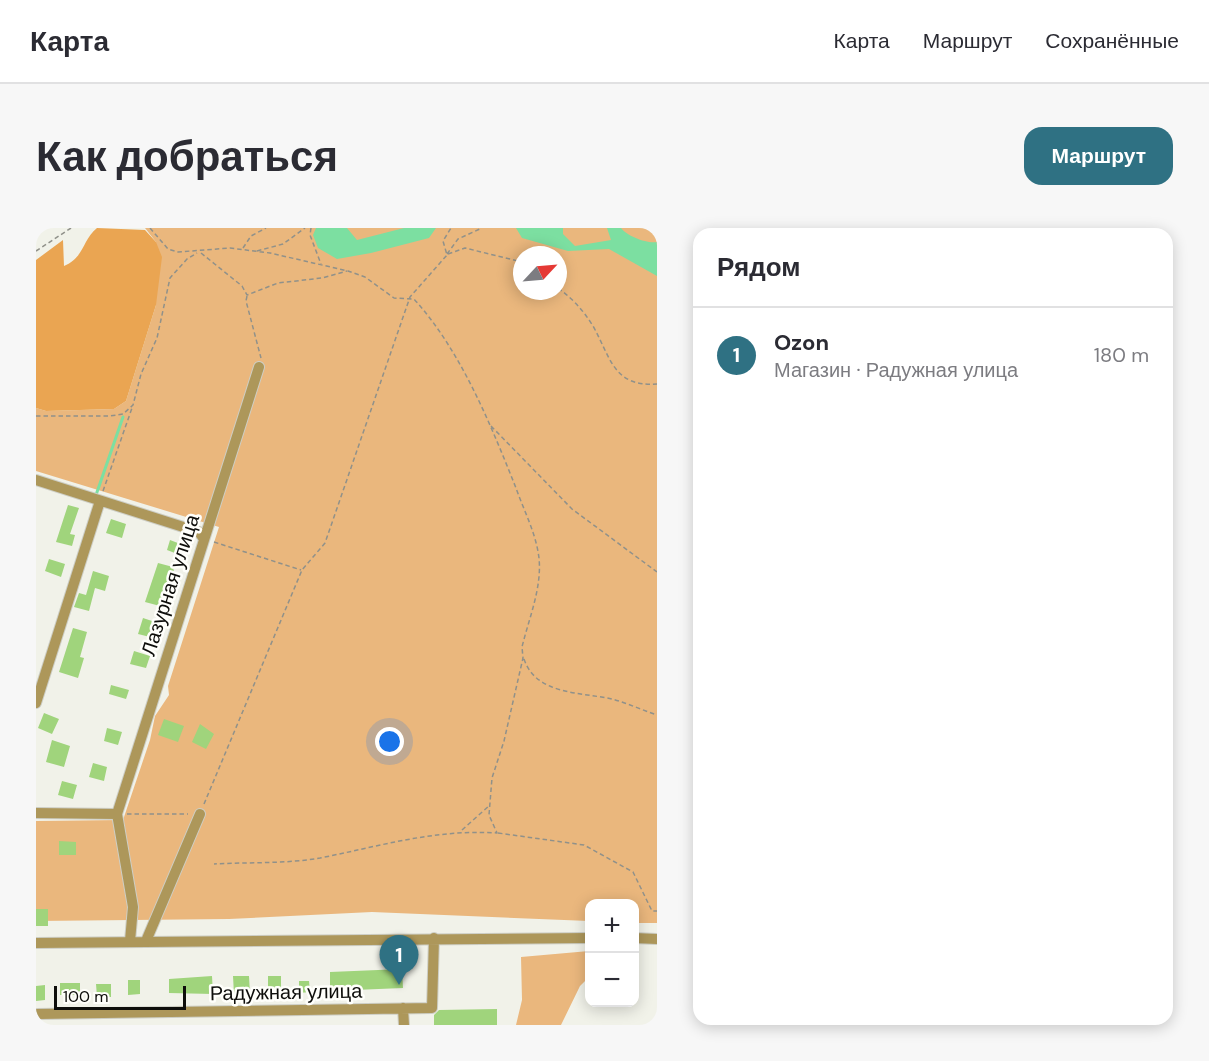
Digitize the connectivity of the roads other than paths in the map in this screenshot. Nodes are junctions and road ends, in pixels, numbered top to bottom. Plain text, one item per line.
1 (259, 368) road end
2 (36, 480) edge
3 (100, 501) junction
4 (204, 539) junction
5 (36, 703) edge
6 (36, 813) edge
7 (117, 814) junction
8 (200, 814) road end
9 (434, 938) junction
10 (585, 938) edge
11 (639, 938) edge
12 (657, 939) edge
13 (130, 941) junction
14 (146, 941) junction
15 (36, 943) edge
16 (403, 1008) junction
17 (36, 1014) edge
18 (404, 1025) edge

1 - 4 street, Лазурная улица
2 - 3 street
3 - 4 street
3 - 5 street
4 - 7 street, Лазурная улица
6 - 7 street
7 - 13 street
8 - 14 street
9 - 10 street
9 - 14 street
9 - 16 street, Радужная улица
11 - 12 street
13 - 14 street
13 - 15 street
16 - 17 street, Радужная улица
16 - 18 street

